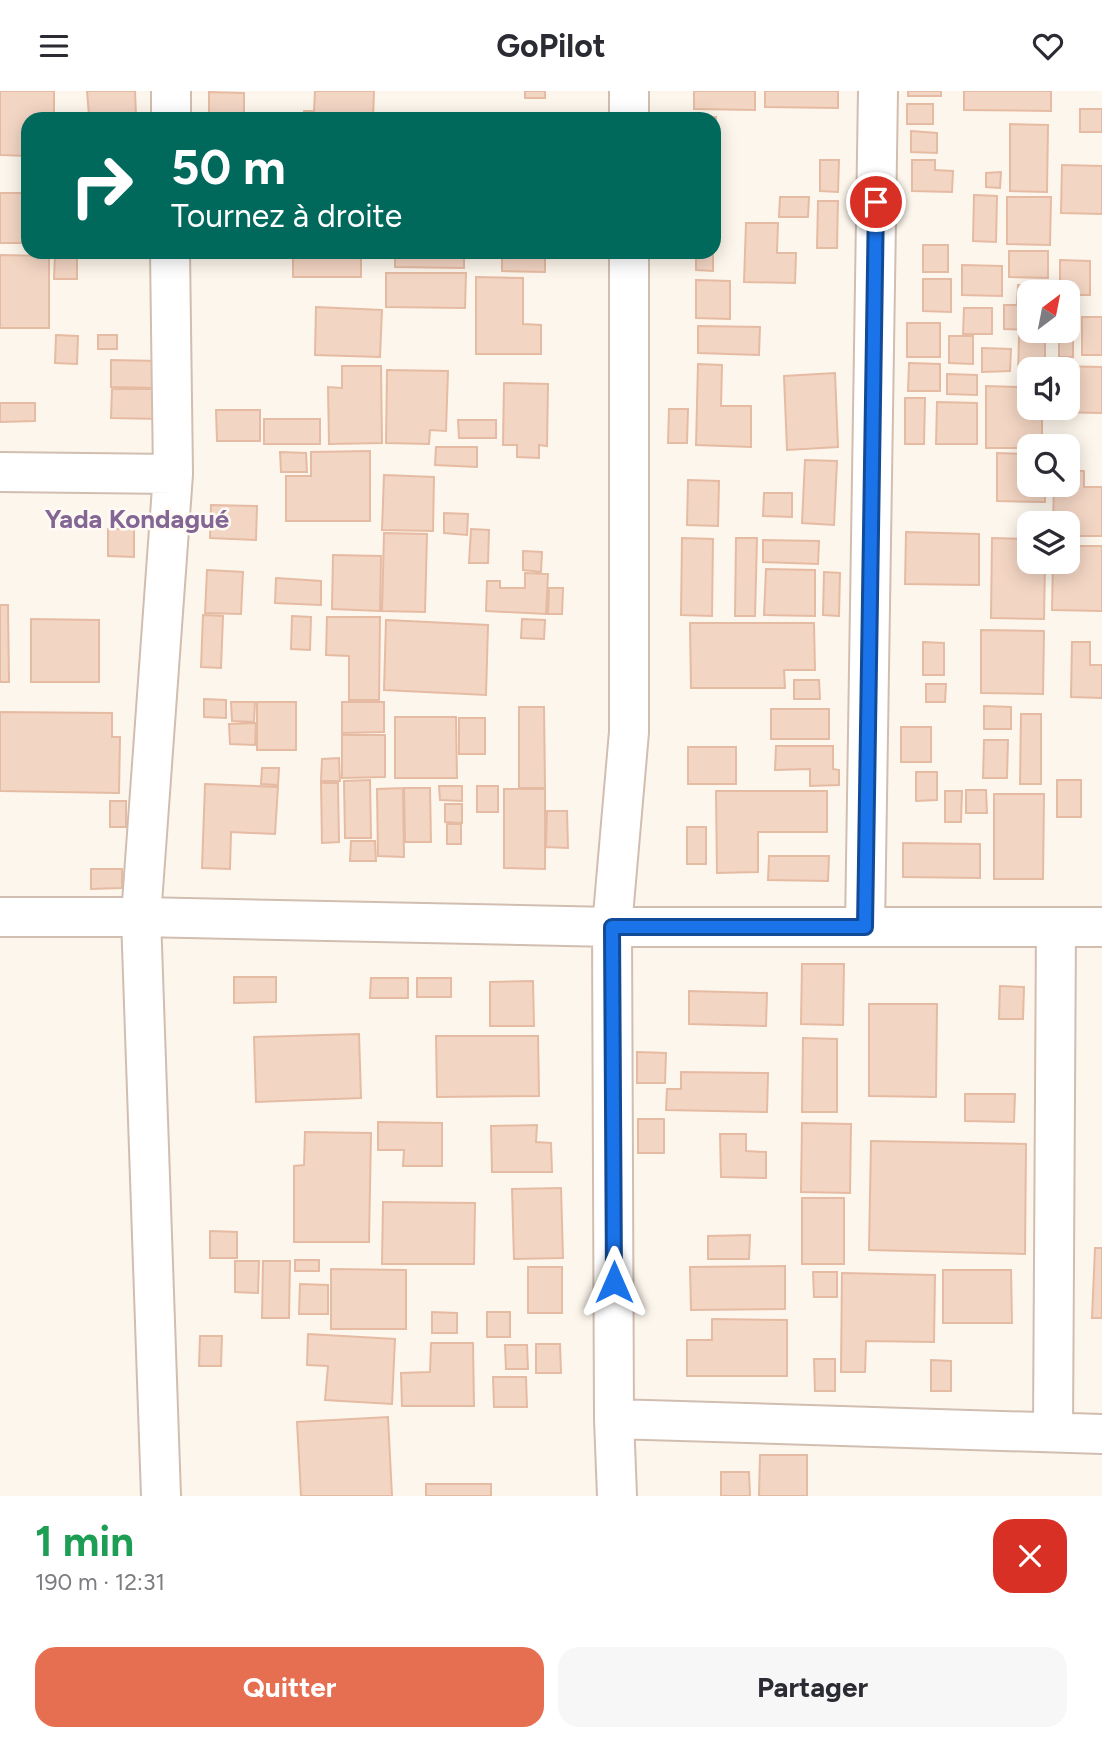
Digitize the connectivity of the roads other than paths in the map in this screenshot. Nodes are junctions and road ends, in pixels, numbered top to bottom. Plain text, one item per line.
1 (171, 91) edge
2 (629, 91) edge
3 (877, 91) edge
4 (171, 112) edge
5 (629, 112) edge
6 (170, 259) edge
7 (629, 259) edge
8 (0, 472) edge
9 (173, 474) junction
10 (0, 916) edge
11 (141, 917) junction
12 (612, 927) junction
13 (865, 927) junction
14 (1056, 927) junction
15 (1102, 927) edge
16 (614, 1419) junction
17 (1053, 1431) junction
18 (1102, 1434) edge
19 (161, 1496) edge
20 (617, 1496) edge

1 - 4 street
2 - 5 street
3 - 13 street
6 - 9 street
7 - 12 street
8 - 9 street
9 - 11 street
10 - 11 street
11 - 12 street
11 - 19 street
12 - 13 street
12 - 16 street
13 - 14 street
14 - 15 street
14 - 17 street
16 - 17 street
16 - 20 street
17 - 18 street

